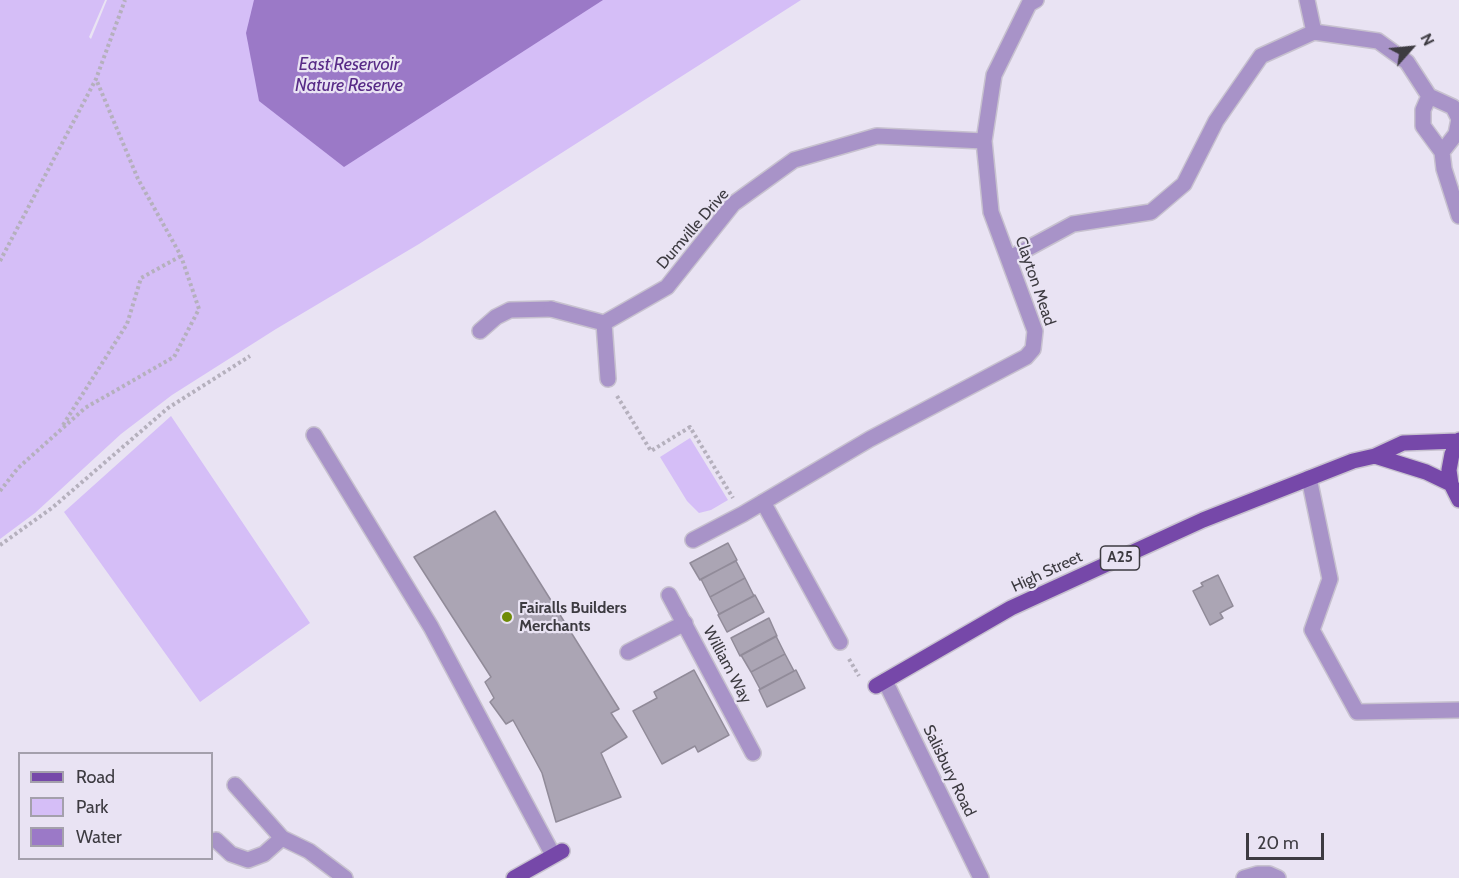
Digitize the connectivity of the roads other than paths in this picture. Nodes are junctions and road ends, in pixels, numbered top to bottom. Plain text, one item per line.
1 (1036, 0) edge
2 (1307, 0) edge
3 (1314, 32) junction
4 (1429, 96) junction
5 (984, 141) junction
6 (1442, 152) junction
7 (1459, 216) edge
8 (1010, 258) junction
9 (604, 323) junction
10 (480, 331) dead end
11 (608, 380) road end
12 (314, 435) dead end
13 (1458, 441) edge
14 (1375, 456) junction
15 (1309, 478) junction
16 (1451, 484) junction
17 (1459, 500) edge
18 (763, 502) junction
19 (693, 540) dead end
20 (669, 595) dead end
21 (685, 623) junction
22 (840, 642) road end
23 (628, 652) dead end
24 (874, 682) joint
25 (1459, 710) edge
26 (753, 753) dead end
27 (235, 785) dead end
28 (282, 838) junction
29 (216, 840) dead end
30 (557, 853) joint
31 (345, 878) edge
32 (514, 878) edge
33 (981, 878) edge
34 (1244, 878) edge
35 (1278, 878) edge

1 - 5 street, Clayton Mead
2 - 3 street
3 - 4 street
3 - 8 street
4 - 6 street
4 - 6 street
5 - 8 street, Clayton Mead
5 - 9 street, Dumville Drive
6 - 7 street
8 - 18 street, Clayton Mead
9 - 10 street
9 - 11 street
12 - 30 street
13 - 14 main road, High Street / A25
13 - 16 main road
14 - 15 main road, High Street / A25
14 - 16 main road
15 - 24 main road, High Street / A25
15 - 25 street
16 - 17 main road
18 - 19 street, Clayton Mead
18 - 22 street
20 - 21 street, William Way
21 - 23 street
21 - 26 street, William Way
24 - 33 street, Salisbury Road
27 - 28 street
28 - 29 street
28 - 31 street
30 - 32 main road
34 - 35 street

